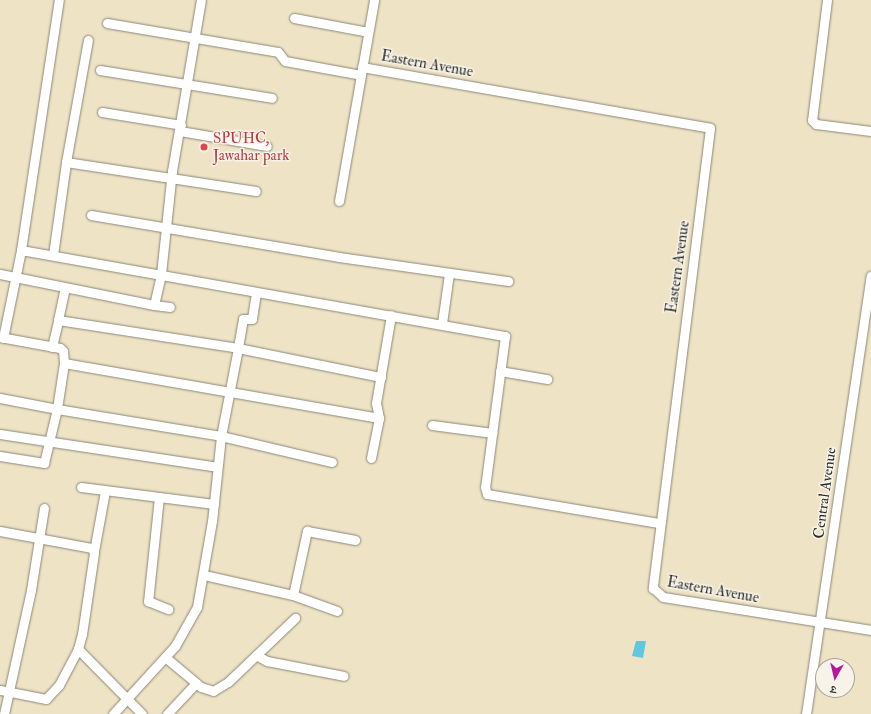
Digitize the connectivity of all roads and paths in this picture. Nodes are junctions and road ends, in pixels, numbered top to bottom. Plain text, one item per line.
1 (59, 0) edge
2 (201, 0) edge
3 (374, 0) edge
4 (827, 0) edge
5 (294, 18) dead end
6 (107, 23) dead end
7 (368, 32) junction
8 (195, 37) junction
9 (88, 40) dead end
10 (100, 70) dead end
11 (361, 71) junction
12 (189, 84) junction
13 (272, 98) dead end
14 (102, 112) dead end
15 (180, 128) junction
16 (871, 131) edge
17 (267, 146) dead end
18 (66, 162) junction
19 (173, 179) junction
20 (256, 191) dead end
21 (340, 201) dead end
22 (91, 215) dead end
23 (167, 228) junction
24 (21, 250) junction
25 (53, 255) junction
26 (0, 274) edge
27 (161, 274) junction
28 (449, 274) junction
29 (871, 276) edge
30 (17, 278) junction
31 (508, 281) dead end
32 (65, 288) junction
33 (256, 293) junction
34 (154, 305) junction
35 (170, 307) dead end
36 (869, 310) edge
37 (391, 315) junction
38 (58, 320) junction
39 (442, 323) junction
40 (1, 338) edge
41 (52, 347) junction
42 (238, 348) junction
43 (64, 363) junction
44 (500, 371) junction
45 (381, 377) junction
46 (547, 379) dead end
47 (228, 392) junction
48 (0, 398) edge
49 (57, 409) junction
50 (379, 418) junction
51 (432, 425) dead end
52 (0, 434) edge
53 (492, 434) junction
54 (221, 436) junction
55 (50, 444) junction
56 (0, 456) edge
57 (371, 458) dead end
58 (332, 462) dead end
59 (217, 467) junction
60 (81, 487) dead end
61 (105, 491) junction
62 (159, 497) junction
63 (214, 504) junction
64 (44, 508) dead end
65 (659, 524) junction
66 (0, 532) edge
67 (40, 540) junction
68 (355, 540) dead end
69 (94, 551) junction
70 (204, 575) junction
71 (293, 595) junction
72 (168, 609) dead end
73 (337, 611) dead end
74 (295, 618) dead end
75 (820, 622) junction
76 (871, 630) edge
77 (78, 649) junction
78 (256, 655) junction
79 (165, 657) junction
80 (344, 676) dead end
81 (196, 683) junction
82 (4, 691) edge
83 (126, 700) junction
84 (4, 714) edge
85 (113, 714) edge
86 (142, 714) edge
87 (167, 714) edge
88 (806, 714) edge

1 - 24 street
2 - 8 street
3 - 7 street
4 - 16 street
5 - 7 street
6 - 8 street
7 - 11 street
8 - 11 street
8 - 12 street
9 - 18 street
10 - 12 street
11 - 21 street
11 - 65 street, Eastern Avenue
12 - 13 street
12 - 15 street
14 - 15 street
15 - 17 street
15 - 19 street
18 - 19 street
18 - 25 street
19 - 20 street
19 - 23 street
22 - 23 street
23 - 27 street
23 - 28 street
24 - 25 street
24 - 30 street
25 - 27 street
26 - 30 street
27 - 33 street
27 - 34 street
28 - 31 street
28 - 39 street
29 - 36 street, Central Avenue
30 - 32 street
30 - 40 street
32 - 34 street
32 - 38 street
33 - 37 street
33 - 42 street
34 - 35 street
36 - 75 street, Central Avenue
37 - 39 street
37 - 45 street
38 - 41 street
38 - 42 street
39 - 44 street
40 - 41 street
41 - 43 street
42 - 45 street
42 - 47 street
43 - 47 street
43 - 49 street
44 - 46 street
44 - 53 street
45 - 50 street
47 - 50 street
47 - 54 street
48 - 49 street
49 - 54 street
49 - 55 street
50 - 57 street
51 - 53 street
52 - 55 street
53 - 65 street
54 - 58 street
54 - 59 street
55 - 56 street
55 - 59 street
59 - 63 street
60 - 61 street
61 - 62 street
61 - 69 street
62 - 63 street
62 - 72 street
63 - 70 street
64 - 67 street
65 - 75 street, Eastern Avenue
66 - 67 street
67 - 69 street
67 - 82 street
68 - 71 street
69 - 77 street
70 - 71 street
70 - 79 street
71 - 73 street
74 - 78 street
75 - 76 street
75 - 88 street, Central Avenue
77 - 82 street
77 - 83 street
78 - 80 street
78 - 81 street
79 - 81 street
79 - 83 street
81 - 87 street
82 - 84 street
83 - 85 street
83 - 86 street

